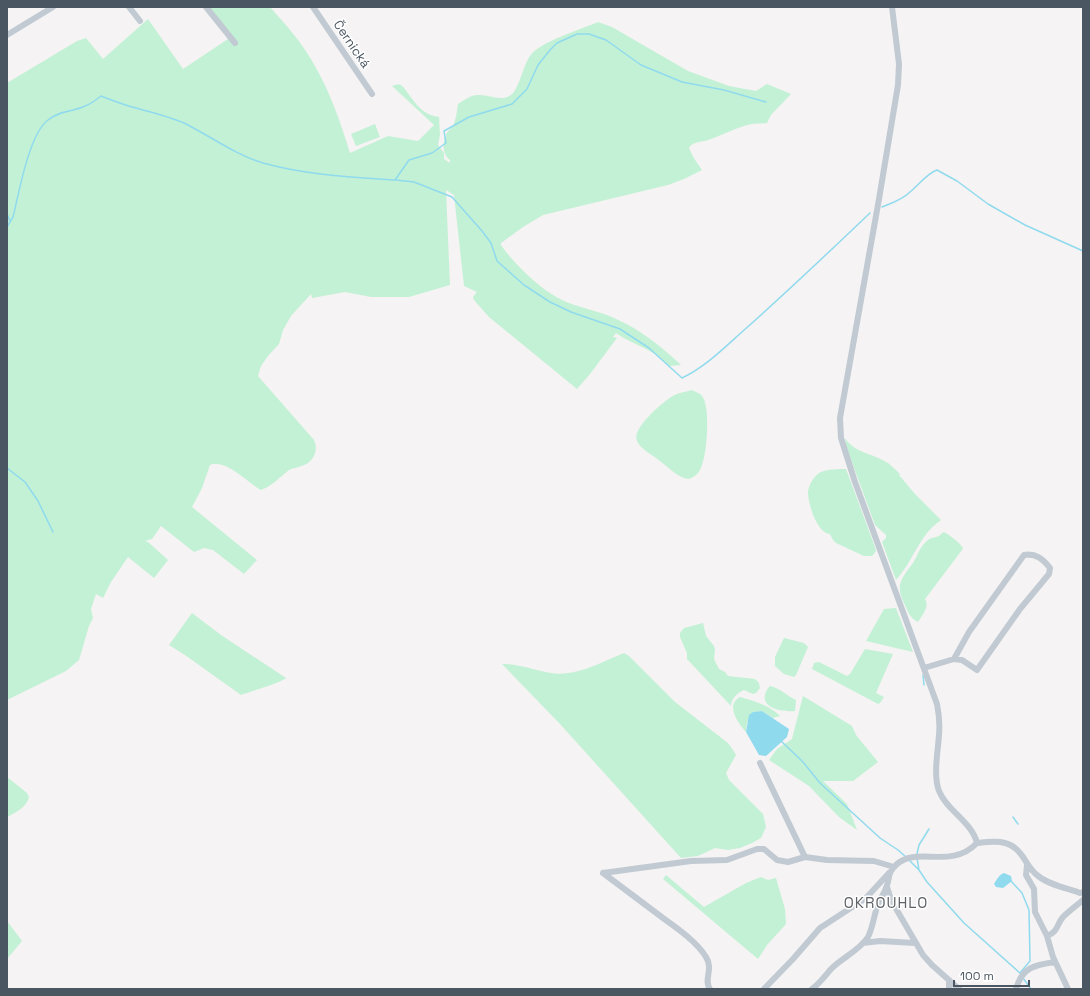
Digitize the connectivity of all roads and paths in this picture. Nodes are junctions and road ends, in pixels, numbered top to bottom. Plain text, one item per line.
1 (53, 7) edge
2 (128, 7) edge
3 (206, 7) edge
4 (313, 7) edge
5 (892, 7) edge
6 (140, 21) dead end
7 (7, 35) edge
8 (235, 43) dead end
9 (372, 94) dead end
10 (954, 659) junction
11 (924, 668) junction
12 (760, 763) dead end
13 (977, 843) junction
14 (805, 857) junction
15 (1027, 865) junction
16 (894, 867) junction
17 (889, 873) junction
18 (887, 887) junction
19 (1082, 893) edge
20 (1083, 900) edge
21 (1047, 936) junction
22 (863, 943) junction
23 (915, 943) junction
24 (1055, 962) junction
25 (949, 980) junction
26 (819, 983) junction
27 (710, 989) edge
28 (764, 989) edge
29 (812, 989) edge
30 (824, 989) edge
31 (949, 989) edge
32 (960, 989) edge
33 (1016, 989) edge
34 (1068, 989) edge

1 - 7 street
2 - 6 street
3 - 8 street
4 - 9 street, Černická
5 - 11 street
10 - 10 street
10 - 11 street
11 - 13 street
12 - 14 street
13 - 15 street
13 - 16 street
14 - 16 street
14 - 27 street
15 - 19 street
15 - 21 street
16 - 17 street
17 - 18 street
17 - 28 street
18 - 22 street
18 - 23 street
19 - 20 street
20 - 21 street
21 - 24 street
22 - 23 street
22 - 26 street
23 - 25 street
24 - 33 street
24 - 34 street
25 - 31 street
25 - 32 street
26 - 29 street
26 - 30 street

